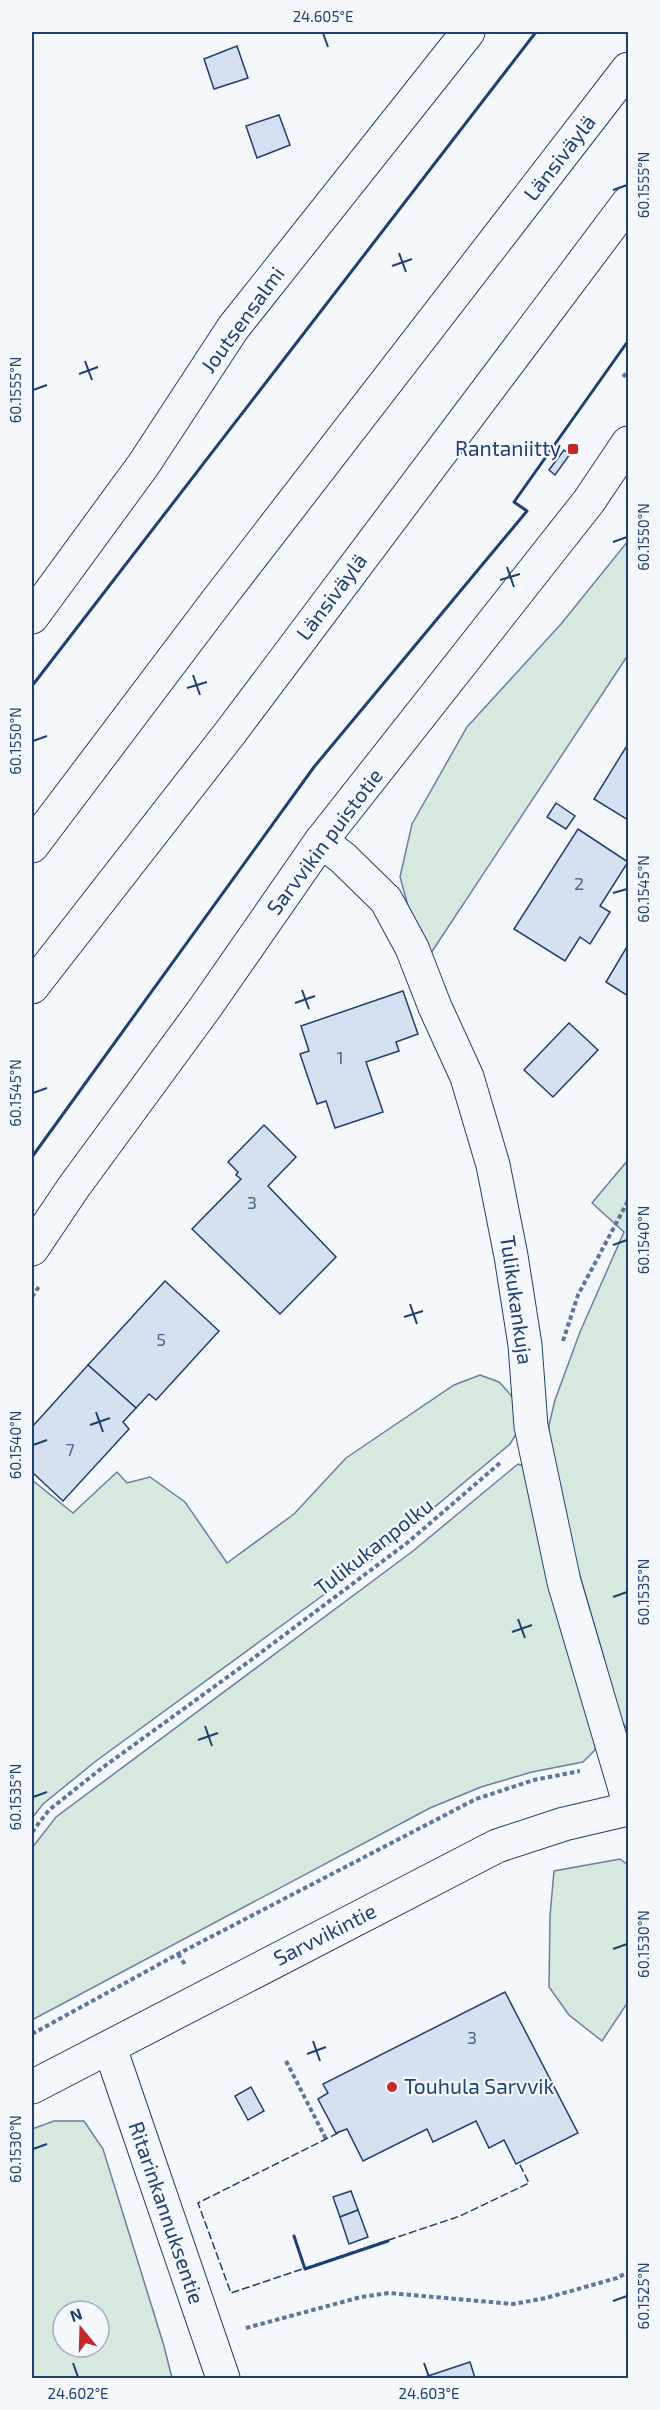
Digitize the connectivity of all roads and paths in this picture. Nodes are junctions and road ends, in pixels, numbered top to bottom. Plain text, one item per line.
1 (468, 32) edge
2 (628, 69) edge
3 (628, 203) edge
4 (628, 371) edge
5 (623, 377) dead end
6 (628, 443) edge
7 (32, 617) edge
8 (321, 842) junction
9 (32, 846) edge
10 (32, 987) edge
11 (628, 1201) edge
12 (32, 1249) edge
13 (562, 1346) dead end
14 (531, 1426) junction
15 (618, 1763) junction
16 (628, 1799) edge
17 (628, 1809) edge
18 (32, 1832) edge
19 (32, 2034) edge
20 (110, 2048) junction
21 (286, 2061) dead end
22 (32, 2087) edge
23 (326, 2139) dead end
24 (628, 2272) edge
25 (210, 2340) junction
26 (223, 2379) edge

1 - 7 main road, Joutsensalmi
2 - 9 main road, Länsiväylä
3 - 10 main road, Länsiväylä
4 - 5 path
6 - 8 main road, Sarvvikin puistotie
8 - 12 main road, Sarvvikin puistotie
8 - 14 main road, Tulikukankuja
11 - 13 path
14 - 15 main road, Tulikukankuja
14 - 18 path, Tulikukanpolku
15 - 16 main road, Tulikukankuja
15 - 19 path
17 - 20 main road, Sarvvikintie
20 - 22 main road, Sarvvikintie
20 - 25 main road, Ritarinkannuksentie
21 - 23 path
24 - 25 path
25 - 26 main road, Ritarinkannuksentie

